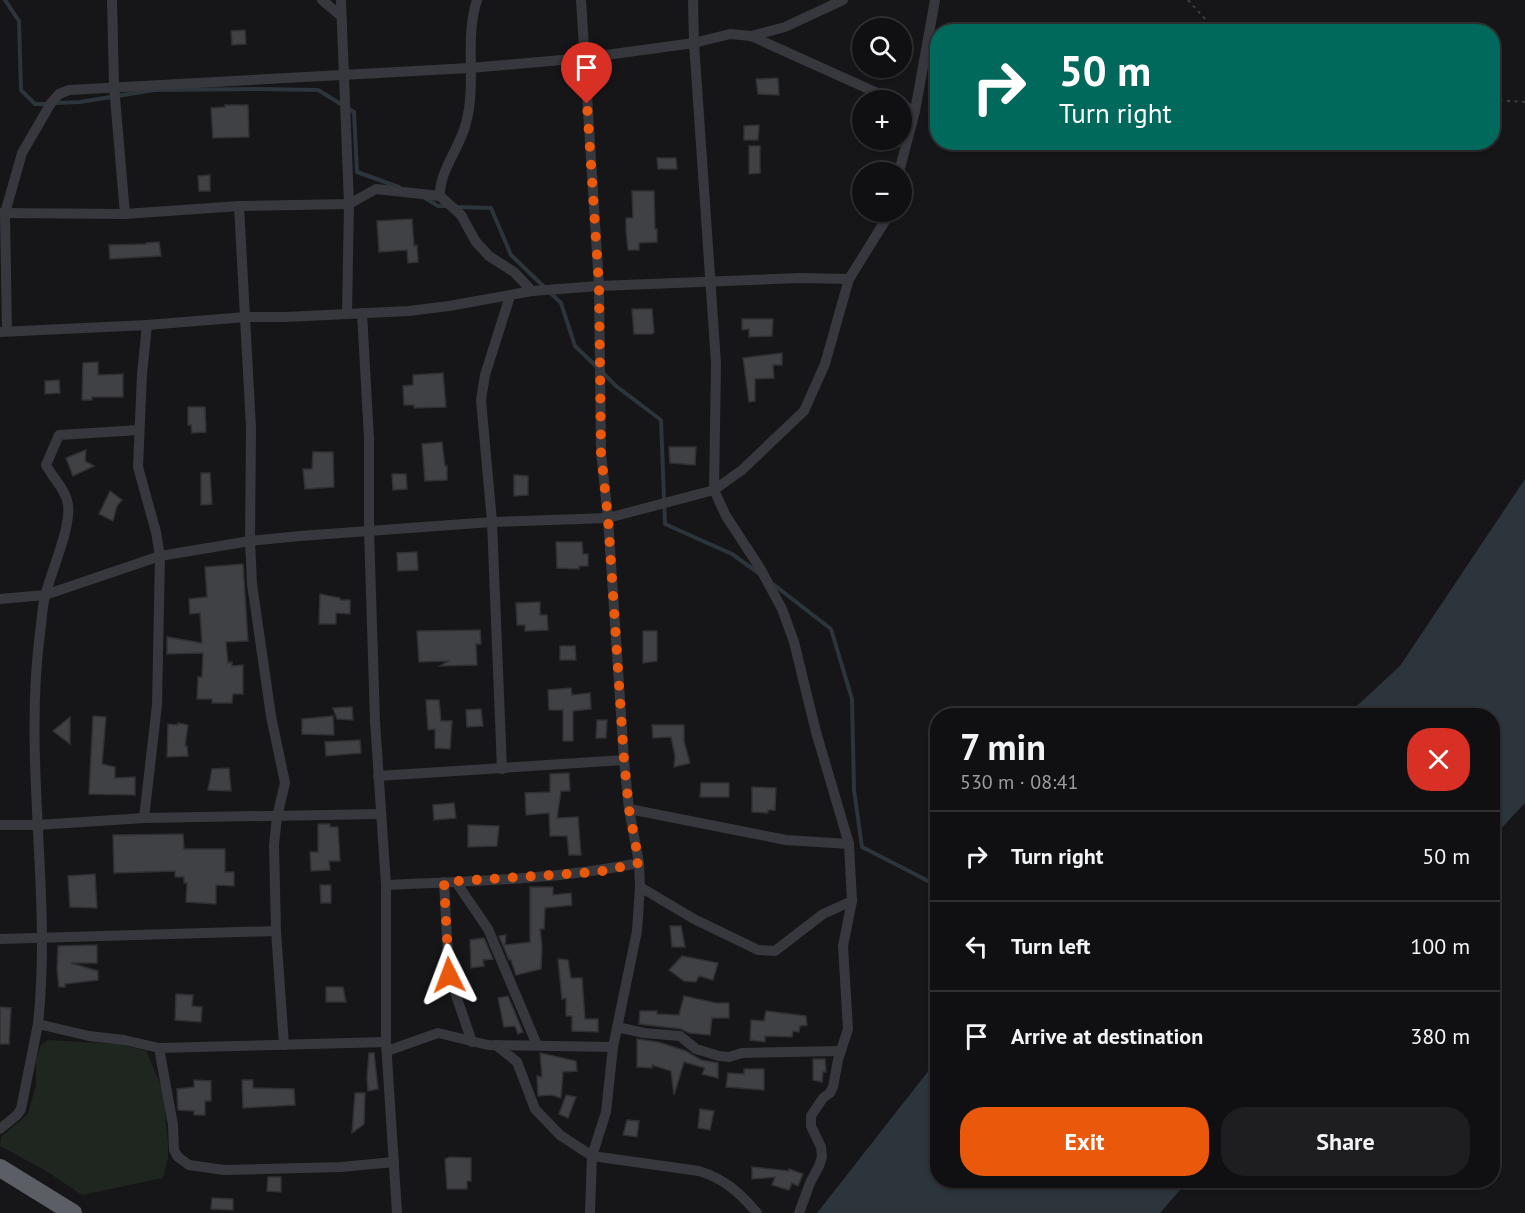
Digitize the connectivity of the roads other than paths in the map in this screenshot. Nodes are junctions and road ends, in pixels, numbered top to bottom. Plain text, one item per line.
1 (112, 0) edge
2 (322, 0) edge
3 (341, 0) edge
4 (477, 0) edge
5 (581, 0) edge
6 (693, 0) edge
7 (843, 0) edge
8 (935, 0) edge
9 (341, 16) junction
10 (931, 24) edge
11 (930, 28) edge
12 (751, 36) junction
13 (694, 43) junction
14 (584, 58) junction
15 (470, 68) junction
16 (344, 75) junction
17 (114, 86) junction
18 (871, 90) edge
19 (912, 110) edge
20 (915, 111) junction
21 (901, 162) edge
22 (440, 196) junction
23 (349, 204) junction
24 (239, 206) junction
25 (2, 213) edge
26 (124, 214) junction
27 (884, 222) edge
28 (849, 279) junction
29 (710, 283) junction
30 (599, 286) junction
31 (532, 291) junction
32 (510, 296) junction
33 (346, 313) junction
34 (362, 313) junction
35 (246, 317) junction
36 (147, 325) junction
37 (3, 332) edge
38 (139, 430) junction
39 (714, 490) junction
40 (608, 518) junction
41 (492, 522) junction
42 (369, 531) junction
43 (250, 541) junction
44 (160, 556) junction
45 (45, 595) junction
46 (0, 599) edge
47 (624, 760) junction
48 (502, 769) junction
49 (378, 776) junction
50 (629, 809) junction
51 (381, 814) junction
52 (277, 817) junction
53 (144, 818) junction
54 (0, 825) edge
55 (37, 825) junction
56 (849, 844) junction
57 (639, 863) junction
58 (444, 882) junction
59 (456, 882) junction
60 (386, 885) junction
61 (640, 887) junction
62 (852, 901) junction
63 (276, 931) junction
64 (42, 938) junction
65 (0, 939) edge
66 (38, 1024) junction
67 (617, 1027) junction
68 (472, 1042) junction
69 (496, 1045) junction
70 (537, 1045) junction
71 (284, 1046) junction
72 (386, 1046) junction
73 (613, 1047) junction
74 (159, 1048) junction
75 (840, 1051) junction
76 (0, 1129) edge
77 (592, 1156) junction
78 (394, 1162) junction
79 (0, 1168) edge
80 (64, 1210) edge
81 (397, 1213) edge
82 (590, 1213) edge
83 (757, 1213) edge
84 (799, 1213) edge

1 - 17 street
2 - 9 street
3 - 9 street
4 - 15 street
5 - 14 street
6 - 13 street
7 - 12 street
8 - 10 street
9 - 16 street
11 - 20 street
12 - 13 street
12 - 18 street
13 - 14 street
13 - 29 street
14 - 15 street
14 - 30 street
15 - 16 street
15 - 22 street
16 - 17 street
16 - 23 street
17 - 25 street
17 - 26 street
19 - 20 street
20 - 21 street
22 - 23 street
22 - 31 street
23 - 24 street
23 - 33 street
24 - 26 street
24 - 35 street
25 - 26 street
25 - 37 street
27 - 28 street
28 - 29 street
28 - 39 street
29 - 30 street
29 - 39 street
30 - 31 street
30 - 40 street
31 - 32 street
32 - 34 street
32 - 41 street
33 - 34 street
33 - 35 street
34 - 42 street
35 - 36 street
35 - 43 street
36 - 37 street
36 - 38 street
38 - 44 street
38 - 45 street
39 - 40 street
39 - 56 street
40 - 41 street
40 - 47 street
41 - 42 street
41 - 48 street
42 - 43 street
42 - 49 street
43 - 44 street
43 - 52 street
44 - 45 street
44 - 53 street
45 - 46 street
45 - 55 street
47 - 48 street
47 - 50 street
48 - 49 street
49 - 51 street
50 - 56 street
50 - 57 street
51 - 52 street
51 - 60 street
52 - 53 street
52 - 63 street
53 - 55 street
54 - 55 street
55 - 64 street
56 - 62 street
57 - 59 street
57 - 61 street
58 - 59 street
58 - 60 street
58 - 68 street
59 - 70 street
60 - 72 street
61 - 62 street
61 - 67 street
62 - 75 street
63 - 64 street
63 - 71 street
64 - 65 street
64 - 66 street
66 - 74 street
66 - 76 street
67 - 73 street
67 - 75 street
68 - 69 street
68 - 72 street
69 - 70 street
69 - 77 street
70 - 73 street
71 - 72 street
71 - 74 street
72 - 78 street
73 - 77 street
74 - 78 street
75 - 84 street
77 - 82 street
77 - 83 street
78 - 81 street
79 - 80 highway

